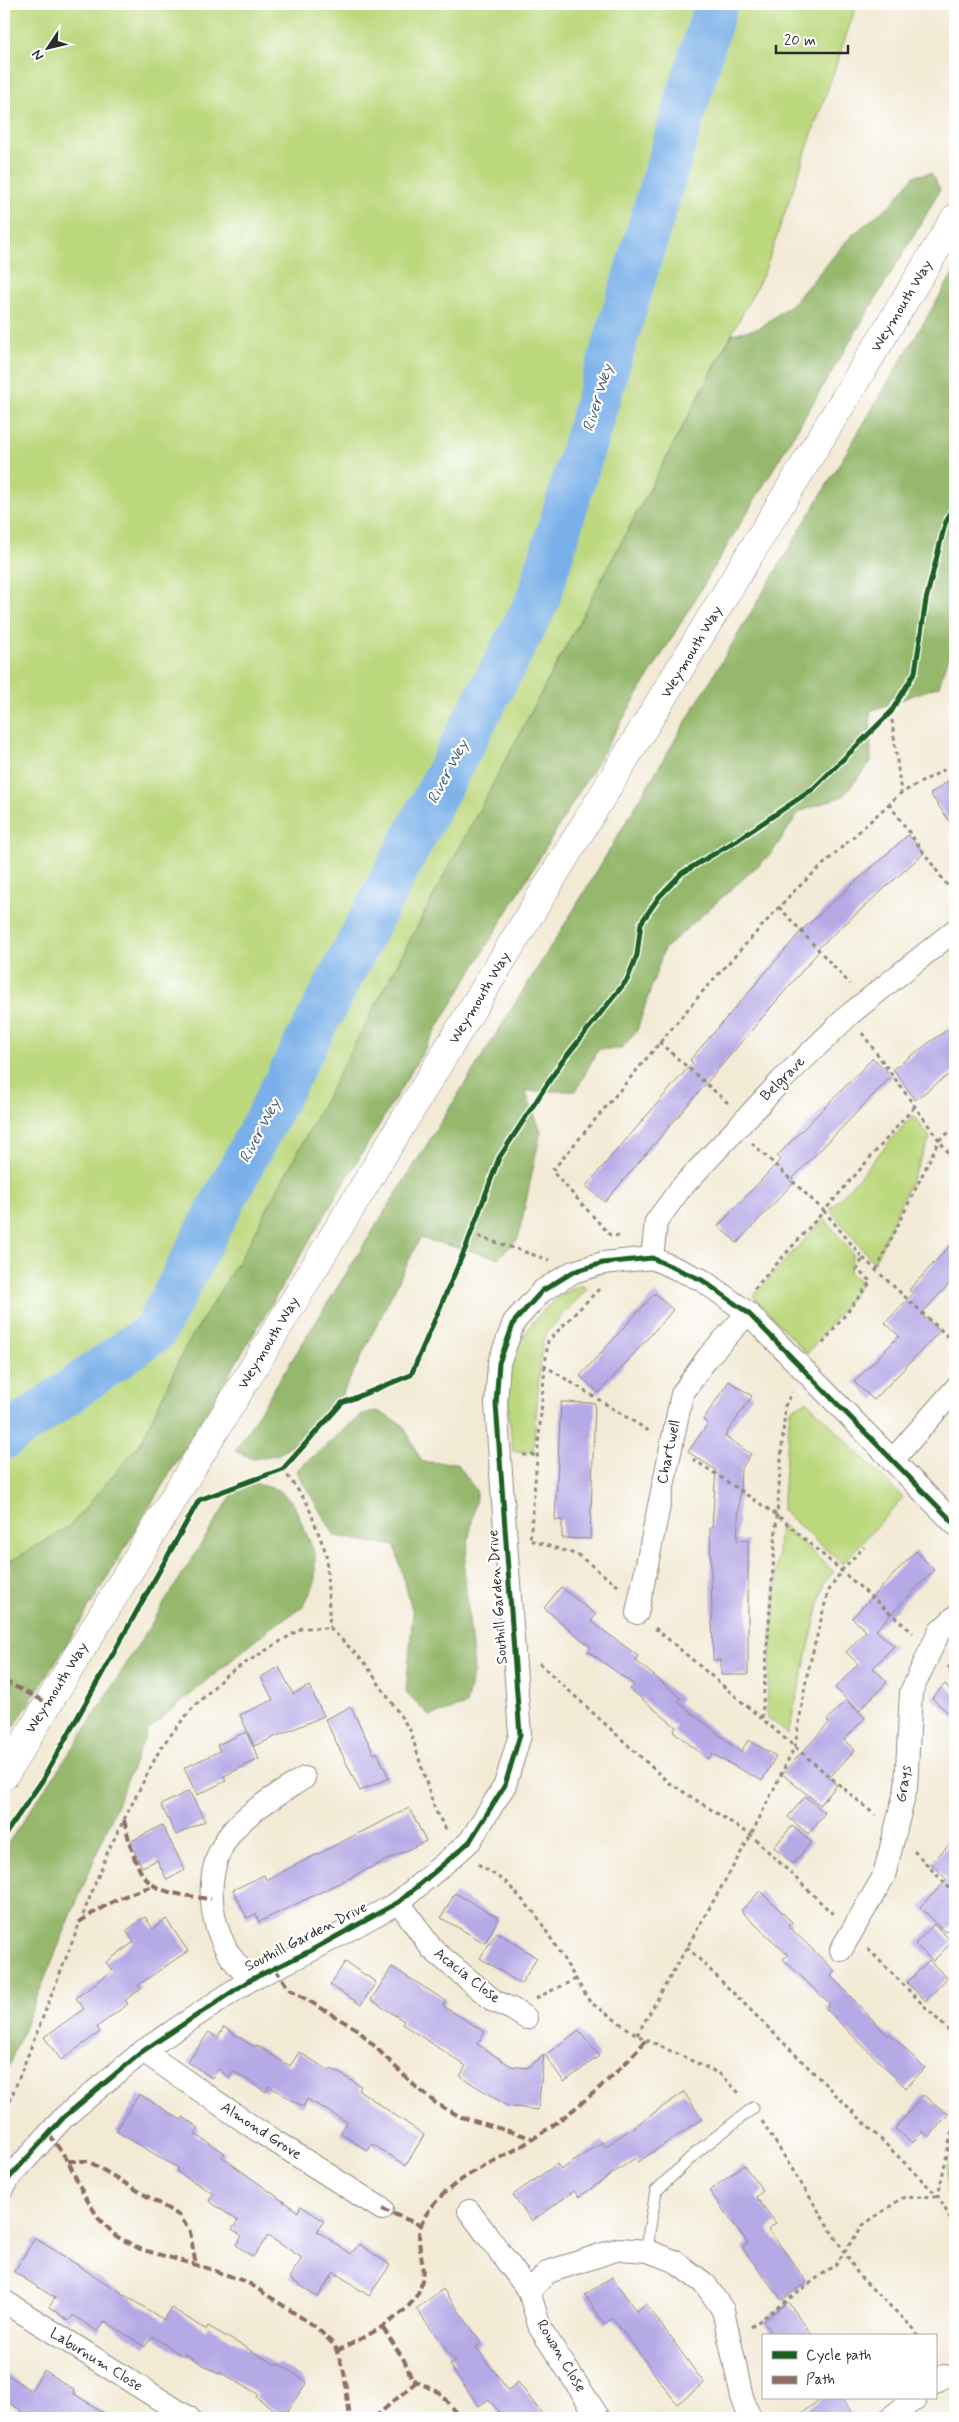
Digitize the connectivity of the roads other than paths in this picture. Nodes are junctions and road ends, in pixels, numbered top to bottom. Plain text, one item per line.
1 (955, 218) edge
2 (955, 930) edge
3 (653, 1248) junction
4 (743, 1310) junction
5 (955, 1389) edge
6 (892, 1461) junction
7 (955, 1524) edge
8 (638, 1608) road end
9 (955, 1617) edge
10 (4, 1776) edge
11 (304, 1778) dead end
12 (399, 1902) junction
13 (846, 1941) road end
14 (250, 1980) junction
15 (519, 2014) road end
16 (143, 2051) junction
17 (753, 2108) road end
18 (4, 2187) edge
19 (382, 2209) dead end
20 (468, 2211) dead end
21 (648, 2250) junction
22 (529, 2291) junction
23 (4, 2301) edge
24 (913, 2400) edge
25 (189, 2418) edge
26 (599, 2418) edge
27 (750, 2418) edge
28 (890, 2418) edge

1 - 10 highway, Weymouth Way
2 - 3 street, Belgrave
3 - 4 street, Southill Garden Drive
3 - 12 street, Southill Garden Drive
4 - 6 street, Southill Garden Drive
4 - 8 street, Chartwell
5 - 6 street
6 - 7 street, Southill Garden Drive
9 - 13 street, Grays
11 - 14 street
12 - 14 street, Southill Garden Drive
12 - 15 street, Acacia Close
14 - 16 street, Southill Garden Drive
16 - 18 street, Southill Garden Drive
16 - 19 street, Almond Grove
17 - 21 lane
20 - 22 street, Rowan Close
21 - 22 street
21 - 27 street
22 - 26 street, Rowan Close
23 - 25 street, Laburnum Close
24 - 28 street

